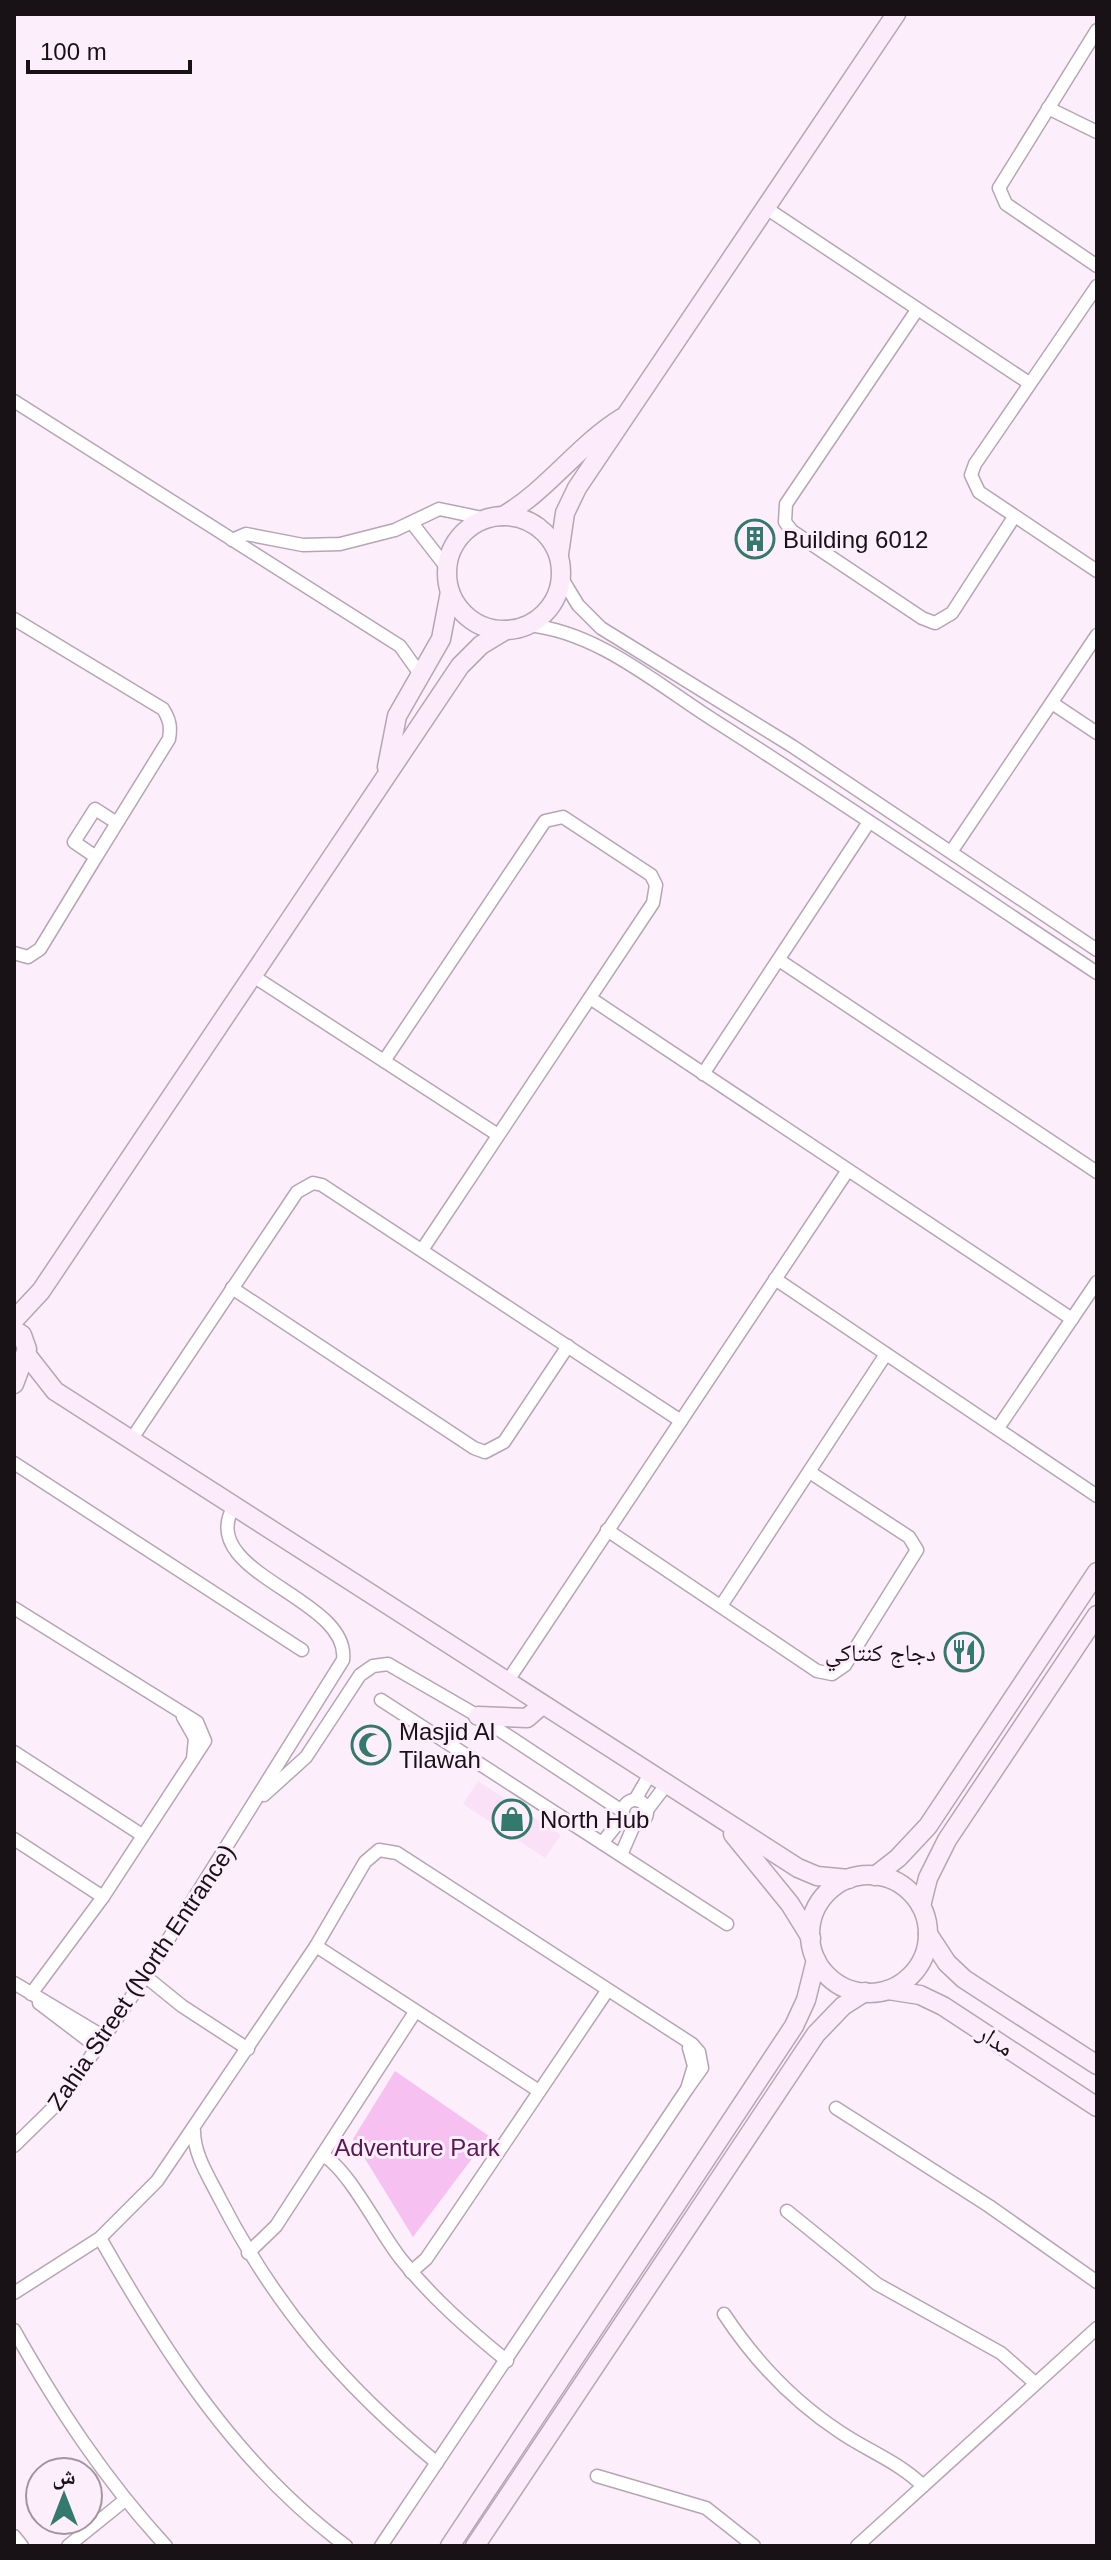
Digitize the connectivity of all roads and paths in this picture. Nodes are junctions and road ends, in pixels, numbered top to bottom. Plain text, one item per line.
1 (896, 14) edge
2 (1097, 30) edge
3 (1048, 108) junction
4 (1097, 132) edge
5 (766, 208) junction
6 (1097, 266) edge
7 (1097, 286) edge
8 (917, 310) junction
9 (1029, 383) junction
10 (14, 401) edge
11 (627, 414) junction
12 (495, 517) junction
13 (1014, 517) junction
14 (412, 523) junction
15 (232, 540) junction
16 (559, 554) junction
17 (447, 568) junction
18 (1097, 571) edge
19 (561, 577) junction
20 (450, 592) junction
21 (14, 619) edge
22 (527, 625) junction
23 (506, 630) junction
24 (1097, 635) edge
25 (420, 674) junction
26 (1052, 703) junction
27 (1097, 733) edge
28 (386, 774) junction
29 (869, 822) junction
30 (117, 823) junction
31 (951, 852) junction
32 (96, 857) junction
33 (1097, 950) edge
34 (14, 953) edge
35 (779, 960) junction
36 (1097, 973) edge
37 (253, 976) junction
38 (590, 998) junction
39 (384, 1061) junction
40 (703, 1074) junction
41 (498, 1135) junction
42 (848, 1170) junction
43 (1097, 1172) edge
44 (422, 1250) junction
45 (775, 1279) junction
46 (1097, 1282) edge
47 (232, 1288) junction
48 (41, 1291) junction
49 (1072, 1319) junction
50 (14, 1320) edge
51 (14, 1330) edge
52 (568, 1346) junction
53 (26, 1352) junction
54 (886, 1354) junction
55 (14, 1384) edge
56 (14, 1391) edge
57 (55, 1391) junction
58 (681, 1421) junction
59 (998, 1428) junction
60 (131, 1440) junction
61 (14, 1463) edge
62 (811, 1473) junction
63 (1095, 1493) edge
64 (234, 1506) junction
65 (607, 1530) junction
66 (1097, 1572) edge
67 (721, 1606) junction
68 (16, 1612) edge
69 (1097, 1615) edge
70 (302, 1650) dead end
71 (334, 1677) junction
72 (507, 1682) junction
73 (351, 1689) junction
74 (381, 1700) dead end
75 (542, 1705) junction
76 (478, 1716) junction
77 (296, 1736) junction
78 (312, 1749) junction
79 (14, 1752) edge
80 (665, 1784) junction
81 (258, 1800) junction
82 (635, 1800) junction
83 (647, 1810) junction
84 (626, 1818) junction
85 (142, 1835) junction
86 (14, 1839) edge
87 (602, 1843) junction
88 (621, 1855) junction
89 (875, 1876) junction
90 (849, 1879) junction
91 (103, 1897) junction
92 (921, 1906) junction
93 (727, 1924) dead end
94 (928, 1934) junction
95 (811, 1938) junction
96 (316, 1946) junction
97 (816, 1960) junction
98 (143, 1980) junction
99 (14, 1983) edge
100 (888, 1990) junction
101 (607, 1991) junction
102 (865, 1992) junction
103 (31, 1994) junction
104 (415, 2012) junction
105 (101, 2042) junction
106 (248, 2049) junction
107 (1097, 2065) edge
108 (539, 2091) junction
109 (1097, 2107) edge
110 (836, 2108) dead end
111 (194, 2131) junction
112 (14, 2146) edge
113 (324, 2156) junction
114 (174, 2159) junction
115 (202, 2163) junction
116 (787, 2211) dead end
117 (100, 2238) junction
118 (248, 2253) junction
119 (411, 2272) junction
120 (1097, 2282) edge
121 (14, 2293) edge
122 (724, 2314) dead end
123 (1097, 2328) edge
124 (14, 2330) edge
125 (507, 2361) junction
126 (1035, 2383) junction
127 (437, 2463) junction
128 (597, 2476) dead end
129 (923, 2486) junction
130 (125, 2500) junction
131 (14, 2536) edge
132 (22, 2546) edge
133 (68, 2546) edge
134 (166, 2546) edge
135 (346, 2546) edge
136 (381, 2546) edge
137 (450, 2546) edge
138 (475, 2546) edge
139 (754, 2546) edge
140 (857, 2546) edge

1 - 5 street
2 - 3 street
3 - 4 street
3 - 6 street
5 - 8 street
5 - 11 street
7 - 9 street
8 - 9 street
8 - 13 street
9 - 13 street
10 - 15 street
11 - 12 street
11 - 16 street
12 - 14 street
12 - 16 street
12 - 17 street
13 - 18 street
14 - 15 street
14 - 17 street
15 - 25 street
16 - 19 street
17 - 20 street
19 - 22 street
19 - 31 street
20 - 23 street
20 - 25 street
21 - 30 street
22 - 23 street
22 - 29 street
23 - 28 street
24 - 26 street
25 - 28 street
26 - 27 street
26 - 31 street
28 - 37 street
29 - 35 street
29 - 36 street
30 - 32 street
30 - 32 street
31 - 33 street
32 - 34 street
35 - 40 street
35 - 43 street
37 - 39 street
37 - 48 street
38 - 39 street
38 - 40 street
38 - 41 street
39 - 41 street
40 - 42 street
41 - 44 street
42 - 45 street
42 - 49 street
44 - 47 street
44 - 52 street
45 - 54 street
45 - 58 street
46 - 49 street
47 - 52 street
47 - 60 street
48 - 50 street
48 - 53 street
49 - 59 street
51 - 53 street
52 - 58 street
53 - 55 street
53 - 57 street
54 - 59 street
54 - 62 street
56 - 57 street
57 - 60 street
58 - 65 street
59 - 63 street
60 - 64 street
61 - 70 street
62 - 67 street
62 - 67 street
64 - 71 street
64 - 72 street
65 - 67 street
65 - 72 street
66 - 89 street
68 - 85 street
69 - 92 street
71 - 73 street
71 - 77 street
72 - 75 street
73 - 76 street
73 - 78 street
74 - 87 street
75 - 76 street
75 - 80 street
76 - 84 street
77 - 78 street
77 - 81 street
78 - 81 street
79 - 85 street
80 - 82 street
80 - 83 street
80 - 90 street
80 - 95 street
81 - 98 street, Zahia Street (North Entrance)
82 - 83 street
82 - 84 street
83 - 84 street
84 - 87 street
84 - 88 street
85 - 91 street
86 - 91 street
87 - 88 street
88 - 93 street
89 - 90 street
89 - 92 street
90 - 95 street
91 - 103 street
92 - 94 street
94 - 100 street
94 - 107 street, مدار
95 - 97 street
96 - 101 street
96 - 104 street
96 - 106 street
97 - 102 street
97 - 137 street
98 - 105 street, Zahia Street (North Entrance)
98 - 106 street
99 - 103 street
100 - 102 street
100 - 109 street, مدار
101 - 108 street
101 - 125 street
102 - 138 street
103 - 105 street
104 - 108 street
104 - 113 street
105 - 112 street, Zahia Street (North Entrance)
106 - 111 street
108 - 119 street
110 - 120 street
111 - 114 street
111 - 115 street
113 - 118 street
113 - 119 street
114 - 115 street
114 - 117 street
115 - 118 street
116 - 126 street
117 - 121 street
117 - 135 street
118 - 127 street
119 - 125 street
122 - 129 street
123 - 126 street
124 - 130 street
125 - 127 street
126 - 129 street
127 - 136 street
128 - 139 street
129 - 140 street
130 - 133 street
130 - 134 street
131 - 132 street

